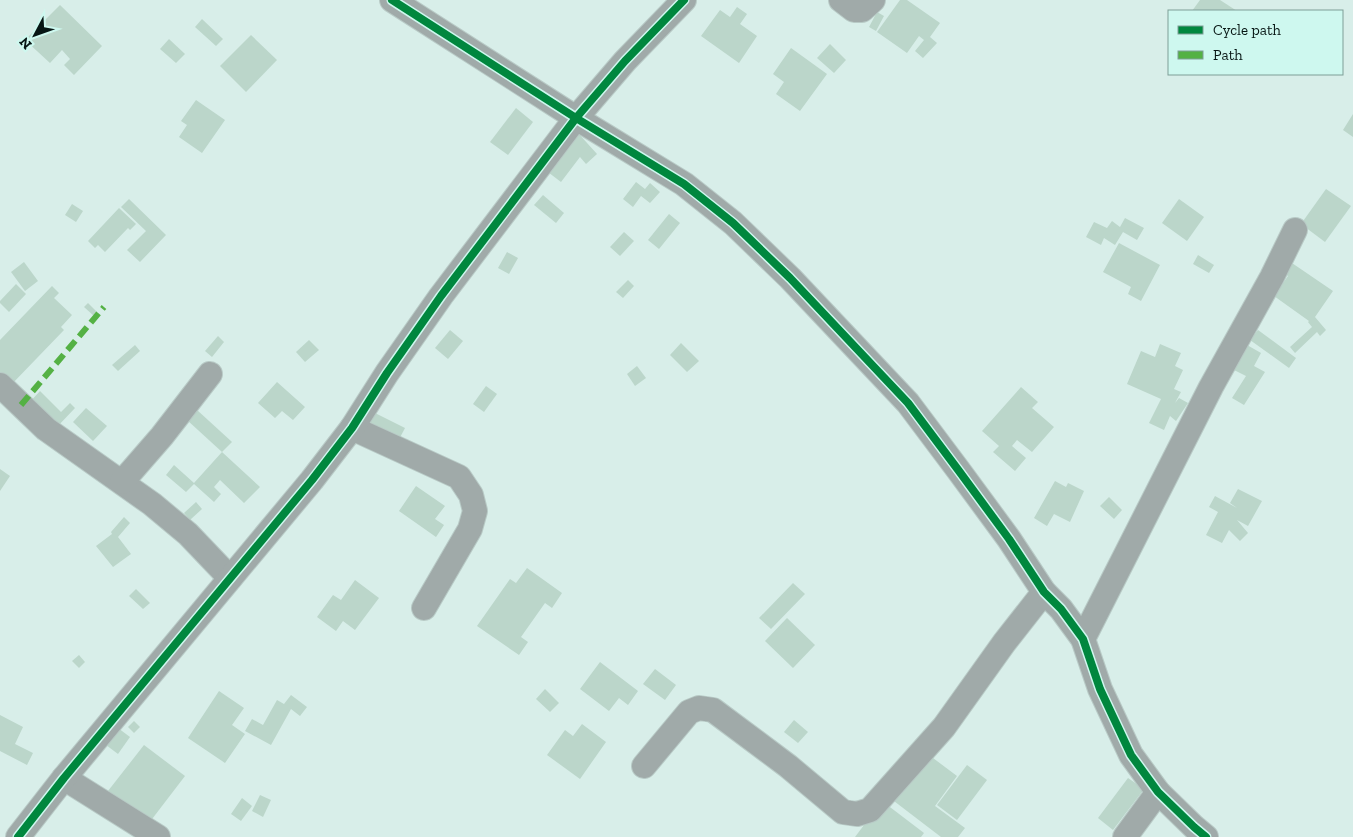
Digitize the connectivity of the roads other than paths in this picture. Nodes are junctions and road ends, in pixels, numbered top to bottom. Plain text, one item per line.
1 (392, 0) edge
2 (684, 0) edge
3 (841, 0) edge
4 (873, 0) edge
5 (576, 118) junction
6 (1295, 230) dead end
7 (210, 374) dead end
8 (0, 385) edge
9 (352, 428) junction
10 (122, 482) junction
11 (230, 578) junction
12 (1044, 592) junction
13 (424, 608) dead end
14 (1083, 639) junction
15 (644, 766) dead end
16 (64, 778) junction
17 (1158, 792) junction
18 (18, 837) edge
19 (158, 837) edge
20 (1125, 837) edge
21 (1206, 837) edge

1 - 5 street
2 - 5 street
3 - 4 street
5 - 9 street
5 - 12 street
6 - 14 street
7 - 10 street
8 - 10 street
9 - 11 street
9 - 13 street
10 - 11 street
11 - 16 street
12 - 14 street
12 - 15 street
14 - 17 street
16 - 18 street
16 - 19 street
17 - 20 street
17 - 21 street

